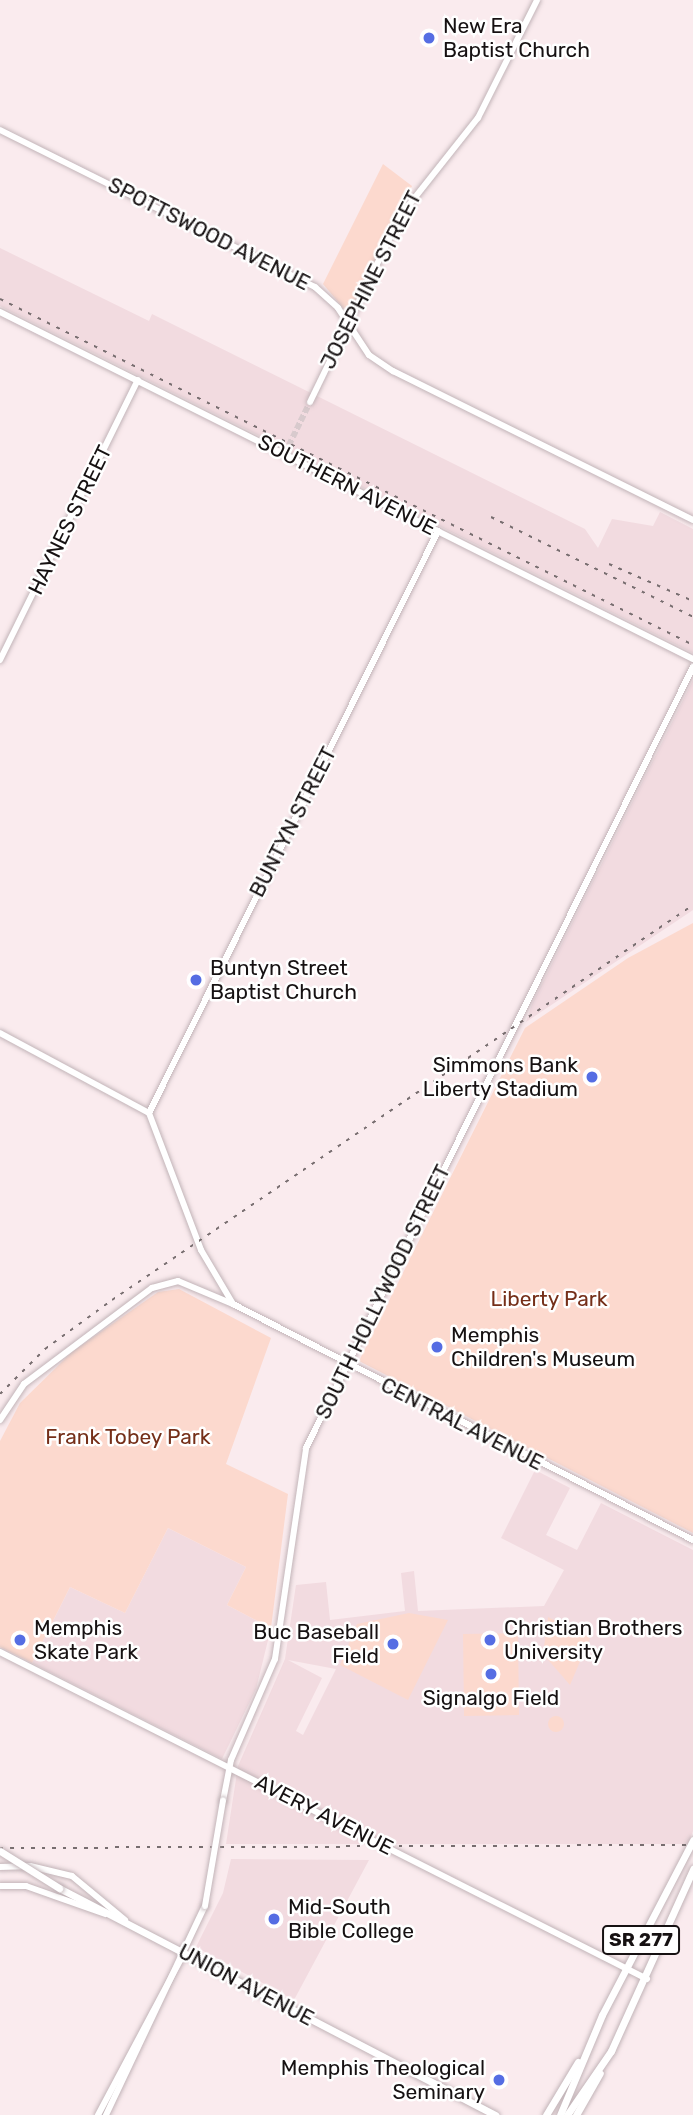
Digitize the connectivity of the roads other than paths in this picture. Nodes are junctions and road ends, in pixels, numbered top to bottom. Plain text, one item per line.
1 (537, 0) edge
2 (0, 130) edge
3 (0, 312) edge
4 (348, 325) junction
5 (138, 380) junction
6 (310, 402) tunnel mouth
7 (289, 445) tunnel mouth
8 (285, 453) junction
9 (693, 520) edge
10 (438, 531) junction
11 (693, 659) edge
12 (0, 660) edge
13 (693, 667) edge
14 (0, 1033) edge
15 (149, 1113) junction
16 (233, 1304) junction
17 (348, 1366) junction
18 (0, 1420) edge
19 (693, 1540) edge
20 (0, 1653) edge
21 (229, 1768) junction
22 (693, 1840) edge
23 (1, 1851) edge
24 (0, 1867) edge
25 (693, 1869) edge
26 (0, 1886) edge
27 (126, 1921) junction
28 (184, 1952) junction
29 (625, 1968) junction
30 (647, 1979) junction
31 (591, 2040) junction
32 (611, 2051) junction
33 (596, 2082) junction
34 (553, 2103) junction
35 (98, 2115) edge
36 (106, 2115) edge
37 (495, 2115) edge
38 (537, 2115) edge
39 (546, 2115) edge
40 (560, 2115) edge
41 (567, 2115) edge
42 (576, 2115) edge
43 (582, 2115) edge

1 - 4 main road, JOSEPHINE STREET
2 - 4 main road, SPOTTSWOOD AVENUE
3 - 5 main road, SOUTHERN AVENUE
4 - 6 main road, JOSEPHINE STREET
4 - 9 main road, SPOTTSWOOD AVENUE
5 - 8 main road, SOUTHERN AVENUE
5 - 12 main road, HAYNES STREET
7 - 8 main road
8 - 10 main road, SOUTHERN AVENUE
10 - 11 main road, SOUTHERN AVENUE
10 - 15 main road, BUNTYN STREET
13 - 17 main road, SOUTH HOLLYWOOD STREET
14 - 15 main road
15 - 16 main road
16 - 17 main road, CENTRAL AVENUE
16 - 18 main road, CENTRAL AVENUE
17 - 19 main road, CENTRAL AVENUE
17 - 21 main road, SOUTH HOLLYWOOD STREET
20 - 21 main road, AVERY AVENUE
21 - 28 main road, SOUTH HOLLYWOOD STREET, bridge
21 - 29 main road, AVERY AVENUE
22 - 29 main road, SR 277
23 - 27 main road, UNION AVENUE, bridge
24 - 27 main road
25 - 30 main road, SR 277
26 - 27 main road
27 - 28 main road, UNION AVENUE
28 - 35 main road
28 - 36 main road
28 - 37 main road, UNION AVENUE
29 - 30 main road, AVERY AVENUE
29 - 31 main road, SR 277
30 - 32 main road, SR 277
31 - 34 main road
31 - 40 main road
32 - 33 main road
32 - 41 main road, SR 277
33 - 42 main road
33 - 43 main road
34 - 38 main road
34 - 39 main road

